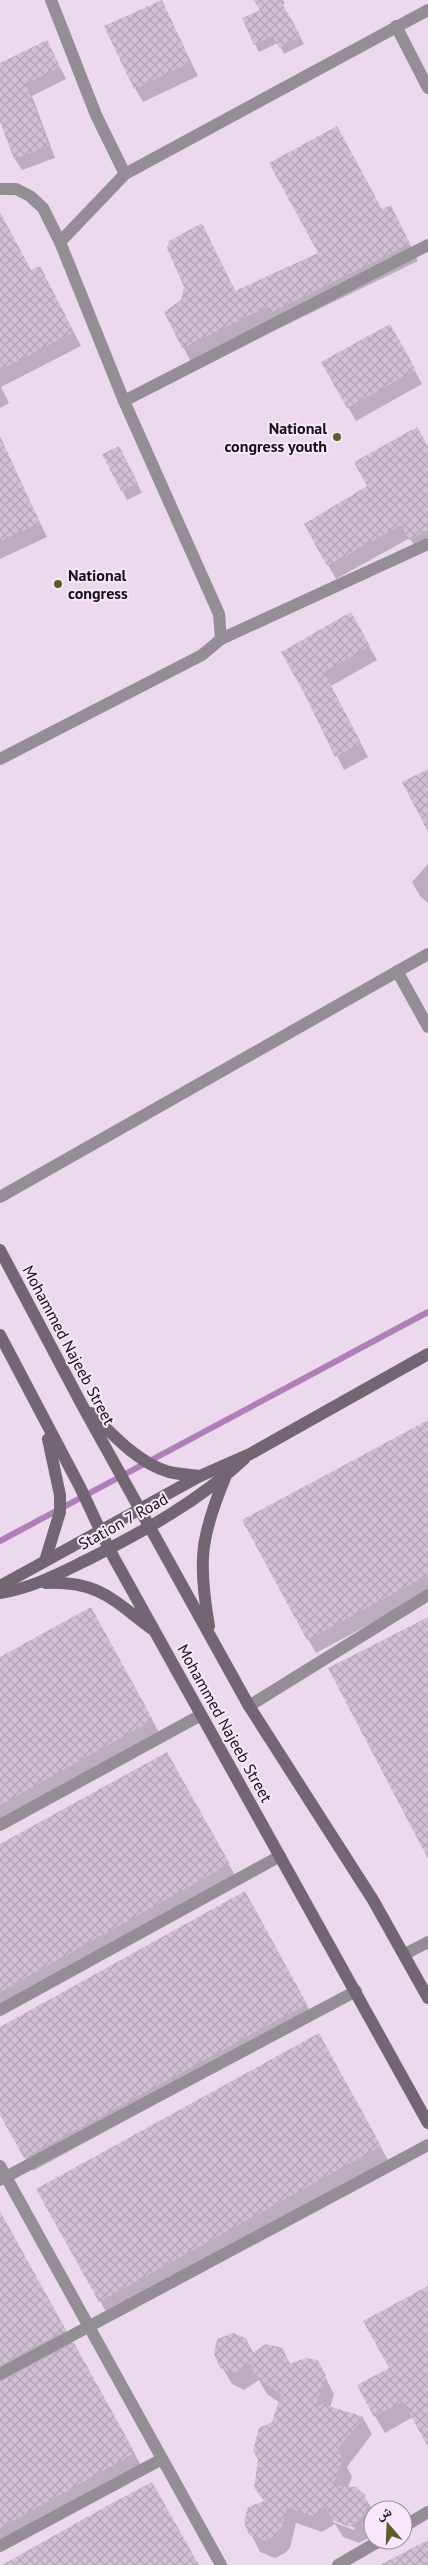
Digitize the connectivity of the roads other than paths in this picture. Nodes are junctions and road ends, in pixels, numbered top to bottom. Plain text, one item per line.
1 (51, 0) edge
2 (428, 10) edge
3 (396, 26) junction
4 (428, 88) edge
5 (125, 174) junction
6 (0, 188) edge
7 (60, 242) junction
8 (428, 245) edge
9 (124, 401) junction
10 (428, 544) edge
11 (221, 639) junction
12 (0, 759) edge
13 (428, 954) edge
14 (397, 971) junction
15 (428, 1028) edge
16 (0, 1197) edge
17 (0, 1250) edge
18 (0, 1335) edge
19 (428, 1354) edge
20 (82, 1405) junction
21 (44, 1422) junction
22 (250, 1454) junction
23 (200, 1476) junction
24 (226, 1476) junction
25 (140, 1509) junction
26 (149, 1526) junction
27 (100, 1532) junction
28 (109, 1549) junction
29 (45, 1561) junction
30 (41, 1583) junction
31 (0, 1586) edge
32 (0, 1593) edge
33 (428, 1595) edge
34 (157, 1633) junction
35 (211, 1636) junction
36 (249, 1706) junction
37 (201, 1715) junction
38 (0, 1825) edge
39 (280, 1856) junction
40 (428, 1942) edge
41 (404, 1954) junction
42 (356, 1991) junction
43 (428, 1998) edge
44 (0, 2010) edge
45 (428, 2123) edge
46 (428, 2145) edge
47 (2, 2174) edge
48 (89, 2327) junction
49 (0, 2374) edge
50 (162, 2459) junction
51 (428, 2512) edge
52 (413, 2521) edge
53 (0, 2546) edge
54 (364, 2550) edge
55 (220, 2565) edge
56 (338, 2565) edge

1 - 5 street
2 - 3 street
3 - 4 street
3 - 5 street
5 - 7 street
6 - 7 street
7 - 9 street
8 - 9 street
9 - 11 street
10 - 11 street
11 - 12 street
13 - 14 street
14 - 15 street
14 - 16 street
17 - 20 main road, Mohammed Najeeb Street
18 - 21 main road, Mohammed Najeeb Street
19 - 22 main road, Station 7 Road
20 - 23 main road
20 - 25 main road, Mohammed Najeeb Street
21 - 27 main road, Mohammed Najeeb Street
21 - 29 main road
22 - 23 main road, Station 7 Road
22 - 24 main road, Station 7 Road
23 - 25 main road, Station 7 Road
24 - 26 main road, Station 7 Road
24 - 35 main road
25 - 26 main road, Mohammed Najeeb Street
25 - 27 main road, Station 7 Road
26 - 28 main road, Station 7 Road
26 - 35 main road, Mohammed Najeeb Street
27 - 28 main road, Mohammed Najeeb Street
27 - 29 main road, Station 7 Road
28 - 30 main road, Station 7 Road
28 - 34 main road, Mohammed Najeeb Street
29 - 31 main road, Station 7 Road
30 - 32 main road, Station 7 Road
30 - 34 main road
33 - 36 street
34 - 37 main road, Mohammed Najeeb Street
35 - 36 main road, Mohammed Najeeb Street
36 - 41 main road, Mohammed Najeeb Street
37 - 38 street
37 - 39 main road, Mohammed Najeeb Street
39 - 42 main road, Mohammed Najeeb Street
39 - 44 street
40 - 41 street
41 - 43 main road, Mohammed Najeeb Street
42 - 45 main road, Mohammed Najeeb Street
42 - 47 street
46 - 48 street
47 - 48 street
48 - 49 street
48 - 50 street
50 - 53 street
50 - 55 street
51 - 52 street
54 - 56 street

